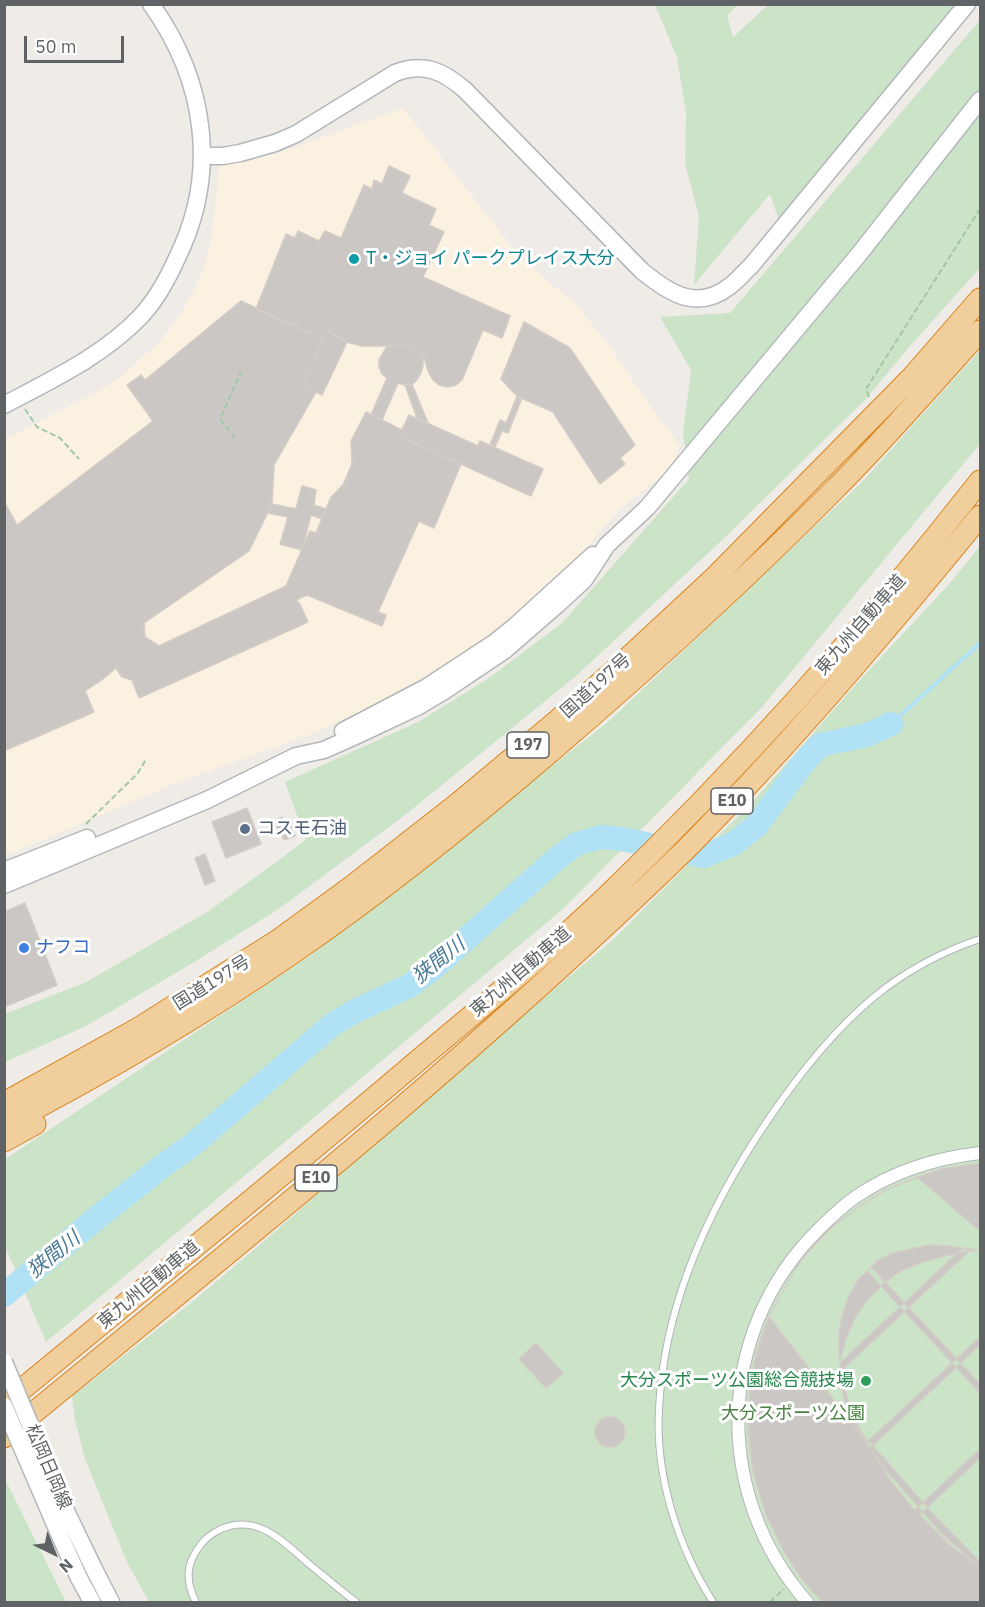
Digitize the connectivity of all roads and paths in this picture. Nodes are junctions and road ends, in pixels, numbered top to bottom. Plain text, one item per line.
1 (151, 4) edge
2 (967, 4) edge
3 (981, 100) edge
4 (202, 156) junction
5 (980, 210) edge
6 (981, 299) edge
7 (981, 332) edge
8 (241, 372) dead end
9 (870, 400) dead end
10 (4, 405) edge
11 (25, 409) dead end
12 (235, 438) dead end
13 (79, 459) dead end
14 (981, 481) edge
15 (981, 516) edge
16 (296, 756) junction
17 (147, 758) dead end
18 (83, 827) dead end
19 (4, 871) edge
20 (4, 885) edge
21 (612, 905) junction
22 (292, 930) junction
23 (981, 939) edge
24 (141, 1050) junction
25 (4, 1088) edge
26 (4, 1103) edge
27 (4, 1125) edge
28 (4, 1142) edge
29 (981, 1153) edge
30 (4, 1362) edge
31 (63, 1388) junction
32 (4, 1405) edge
33 (4, 1437) edge
34 (4, 1445) edge
35 (86, 1573) junction
36 (791, 1583) junction
37 (92, 1602) edge
38 (111, 1602) edge
39 (196, 1602) edge
40 (356, 1602) edge
41 (713, 1602) edge
42 (770, 1602) edge
43 (807, 1602) edge

1 - 4 street
2 - 4 street
3 - 16 street
4 - 10 street
5 - 9 path
6 - 22 highway, 国道197号 / 197
7 - 24 highway, 国道197号 / 197
8 - 12 path
11 - 13 path
14 - 21 highway, 東九州自動車道 / E10
15 - 21 highway, 東九州自動車道 / E10
16 - 19 street
16 - 20 street
17 - 18 path
21 - 31 highway, 東九州自動車道 / E10
21 - 32 highway, 東九州自動車道 / E10
22 - 25 highway
22 - 26 highway, 国道197号 / 197
23 - 41 lane
24 - 27 highway, 国道197号 / 197
24 - 28 highway
29 - 36 street
30 - 35 street, 松岡日岡線, bridge
31 - 33 highway, 東九州自動車道 / E10
31 - 34 highway
32 - 35 street, 松岡日岡線, bridge
35 - 37 street, 松岡日岡線
35 - 38 street, 松岡日岡線
36 - 42 path
36 - 43 street
39 - 40 lane

